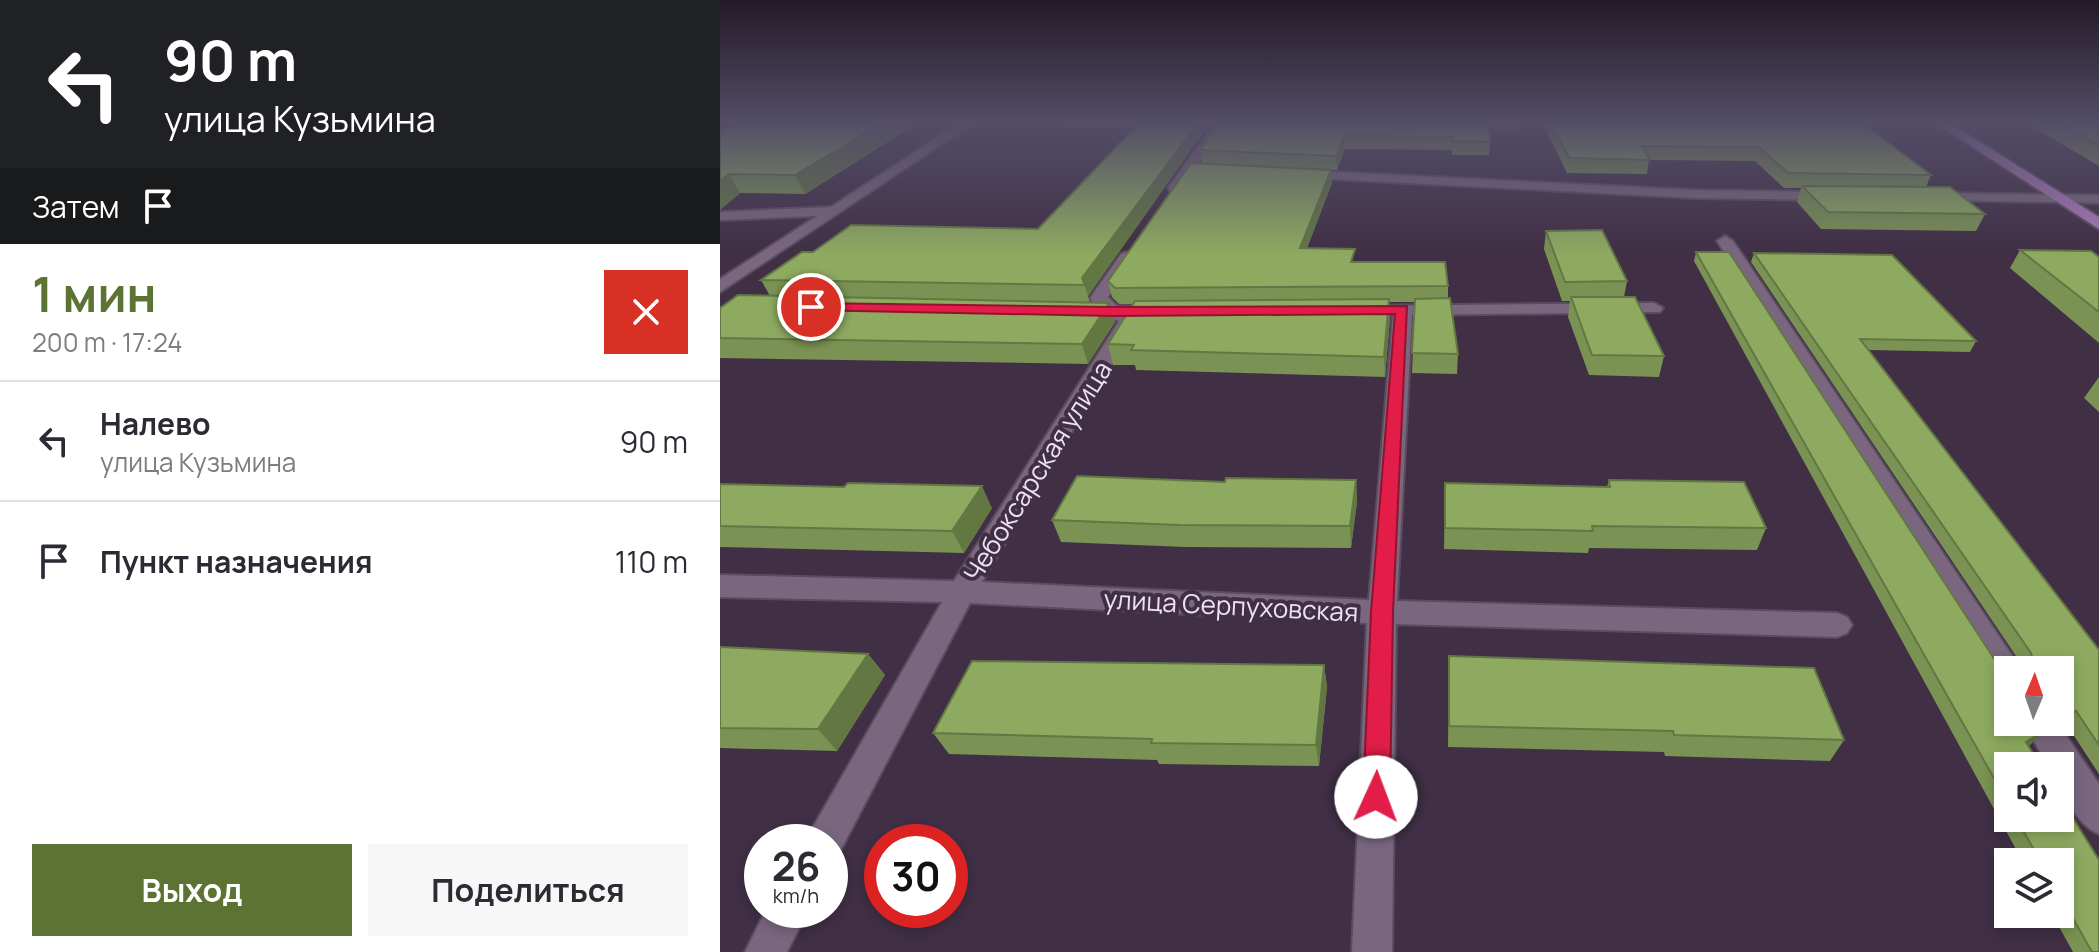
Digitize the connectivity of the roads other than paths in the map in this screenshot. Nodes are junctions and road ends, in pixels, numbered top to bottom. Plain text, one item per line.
1 (902, 166) edge
2 (1198, 166) edge
3 (2009, 166) edge
4 (1283, 174) edge
5 (1170, 195) edge
6 (1837, 196) edge
7 (1916, 197) edge
8 (2059, 199) junction
9 (2099, 199) edge
10 (835, 211) junction
11 (720, 216) edge
12 (2099, 224) edge
13 (1725, 241) dead end
14 (1135, 246) edge
15 (720, 287) edge
16 (1654, 308) dead end
17 (1403, 309) junction
18 (1342, 310) edge
19 (1066, 311) edge
20 (1174, 311) edge
21 (1113, 312) junction
22 (720, 586) edge
23 (962, 592) junction
24 (1382, 612) junction
25 (1837, 625) dead end
26 (1996, 656) edge
27 (2048, 736) edge
28 (2099, 816) edge
29 (835, 824) edge
30 (778, 928) edge
31 (765, 952) edge
32 (1372, 952) edge

1 - 10 street
2 - 5 street
3 - 8 main road
4 - 6 street
7 - 8 street
8 - 9 street
8 - 12 main road
10 - 11 street
10 - 15 street
13 - 26 street
14 - 21 street, Чебоксарская улица
16 - 17 street
17 - 18 street
17 - 24 street
19 - 21 street
20 - 21 street
21 - 23 street, Чебоксарская улица
22 - 23 street, улица Серпуховская
23 - 24 street, улица Серпуховская
23 - 29 street, Чебоксарская улица
24 - 25 street, улица Серпуховская
24 - 32 street
27 - 28 street
30 - 31 street

